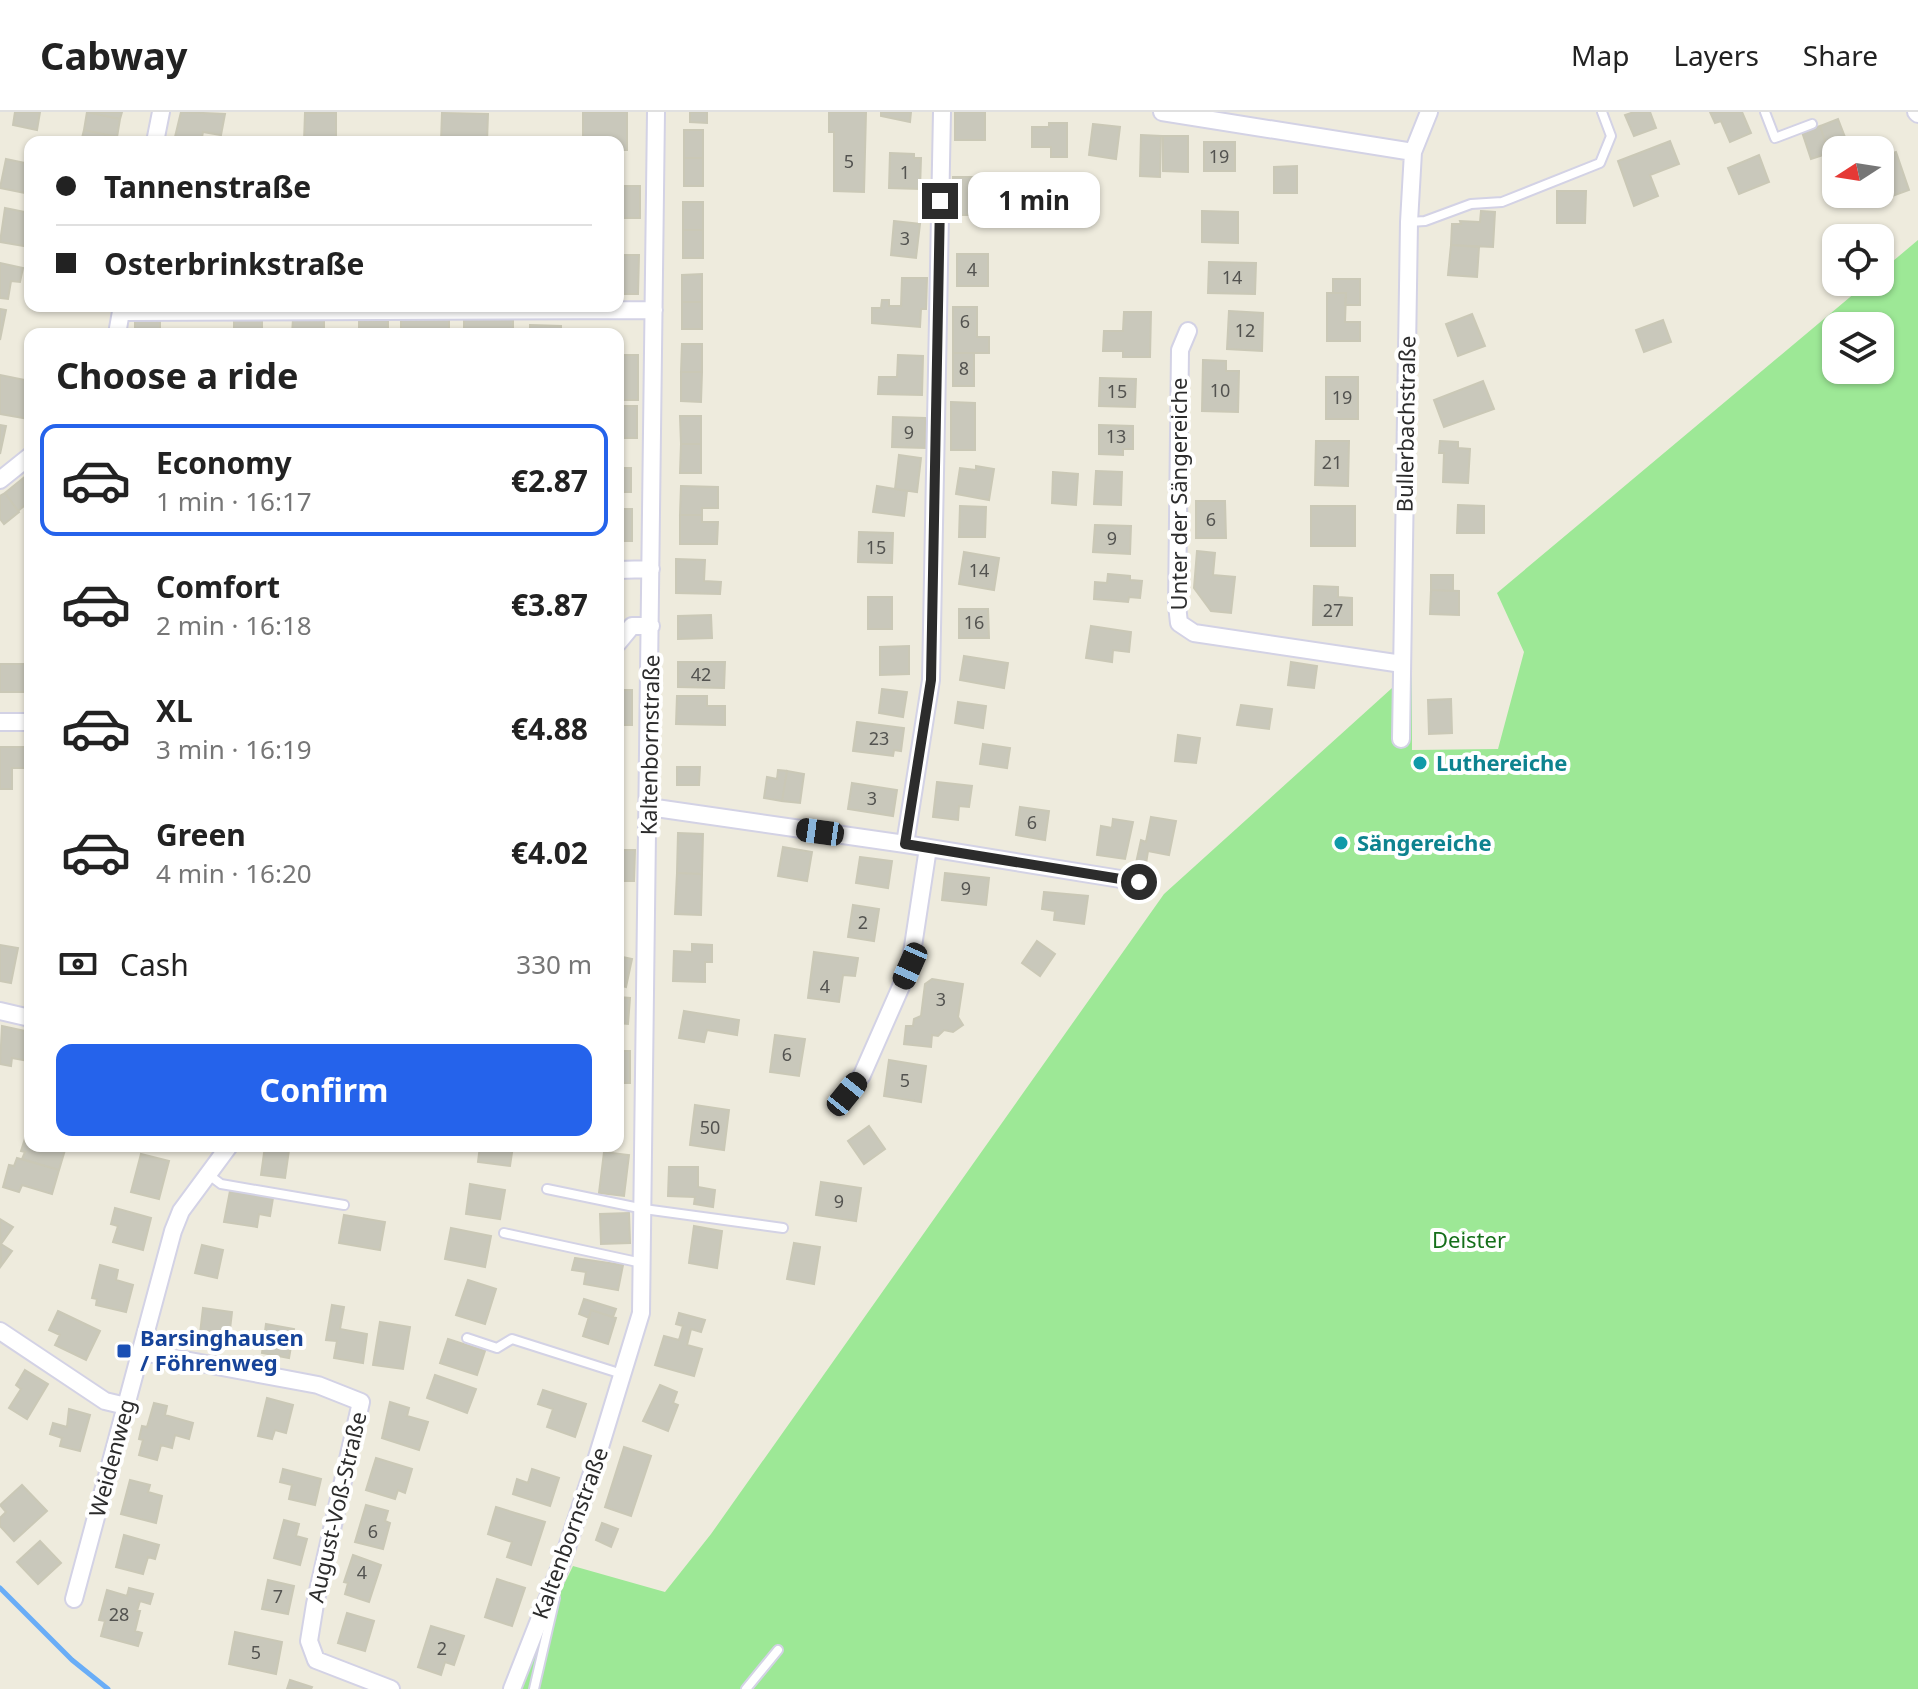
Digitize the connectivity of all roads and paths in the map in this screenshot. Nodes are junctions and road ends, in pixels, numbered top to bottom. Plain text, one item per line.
1 (161, 112) edge
2 (656, 112) edge
3 (942, 112) edge
4 (1429, 112) edge
5 (1602, 112) edge
6 (1765, 112) edge
7 (1170, 113) edge
8 (1812, 124) dead end
9 (156, 136) edge
10 (1413, 152) junction
11 (1409, 222) junction
12 (624, 310) edge
13 (654, 310) junction
14 (1188, 331) dead end
15 (24, 461) edge
16 (0, 480) edge
17 (651, 569) junction
18 (624, 570) edge
19 (651, 626) junction
20 (624, 636) edge
21 (1402, 664) junction
22 (0, 722) edge
23 (24, 722) edge
24 (1401, 739) dead end
25 (649, 807) junction
26 (905, 844) junction
27 (928, 848) junction
28 (1139, 882) dead end
29 (0, 1011) edge
30 (24, 1017) edge
31 (847, 1094) dead end
32 (225, 1152) edge
33 (209, 1175) junction
34 (547, 1189) dead end
35 (344, 1205) dead end
36 (644, 1209) junction
37 (783, 1228) dead end
38 (504, 1233) dead end
39 (643, 1263) junction
40 (0, 1331) edge
41 (467, 1338) dead end
42 (142, 1352) junction
43 (623, 1375) junction
44 (126, 1406) junction
45 (562, 1562) junction
46 (74, 1599) dead end
47 (778, 1650) dead end
48 (391, 1689) edge
49 (512, 1689) edge
50 (534, 1689) edge
51 (746, 1689) edge

1 - 9 street
2 - 13 street, Kaltenbornstraße
3 - 26 street
4 - 10 street, Bullerbachstraße
5 - 11 lane
6 - 8 lane
7 - 10 street
10 - 11 street, Bullerbachstraße
11 - 21 street, Bullerbachstraße
12 - 13 street
13 - 17 street, Kaltenbornstraße
14 - 21 street, Unter der Sängereiche
15 - 16 street
17 - 18 street
17 - 19 street, Kaltenbornstraße
19 - 20 street
19 - 25 street, Kaltenbornstraße
21 - 24 street, Bullerbachstraße
22 - 23 street
25 - 26 street
25 - 36 street, Kaltenbornstraße
26 - 27 street
27 - 28 street
27 - 31 street
29 - 30 street
32 - 33 street, Weidenweg
33 - 35 lane
33 - 42 street, Weidenweg
34 - 36 lane
36 - 37 lane
36 - 39 street, Kaltenbornstraße
38 - 39 lane
39 - 43 street, Kaltenbornstraße
40 - 44 street
41 - 43 lane
42 - 44 street, Weidenweg
42 - 48 street, August-Voß-Straße
43 - 45 street, Kaltenbornstraße
44 - 46 street, Weidenweg
45 - 49 street, Kaltenbornstraße
45 - 50 lane
47 - 51 lane

